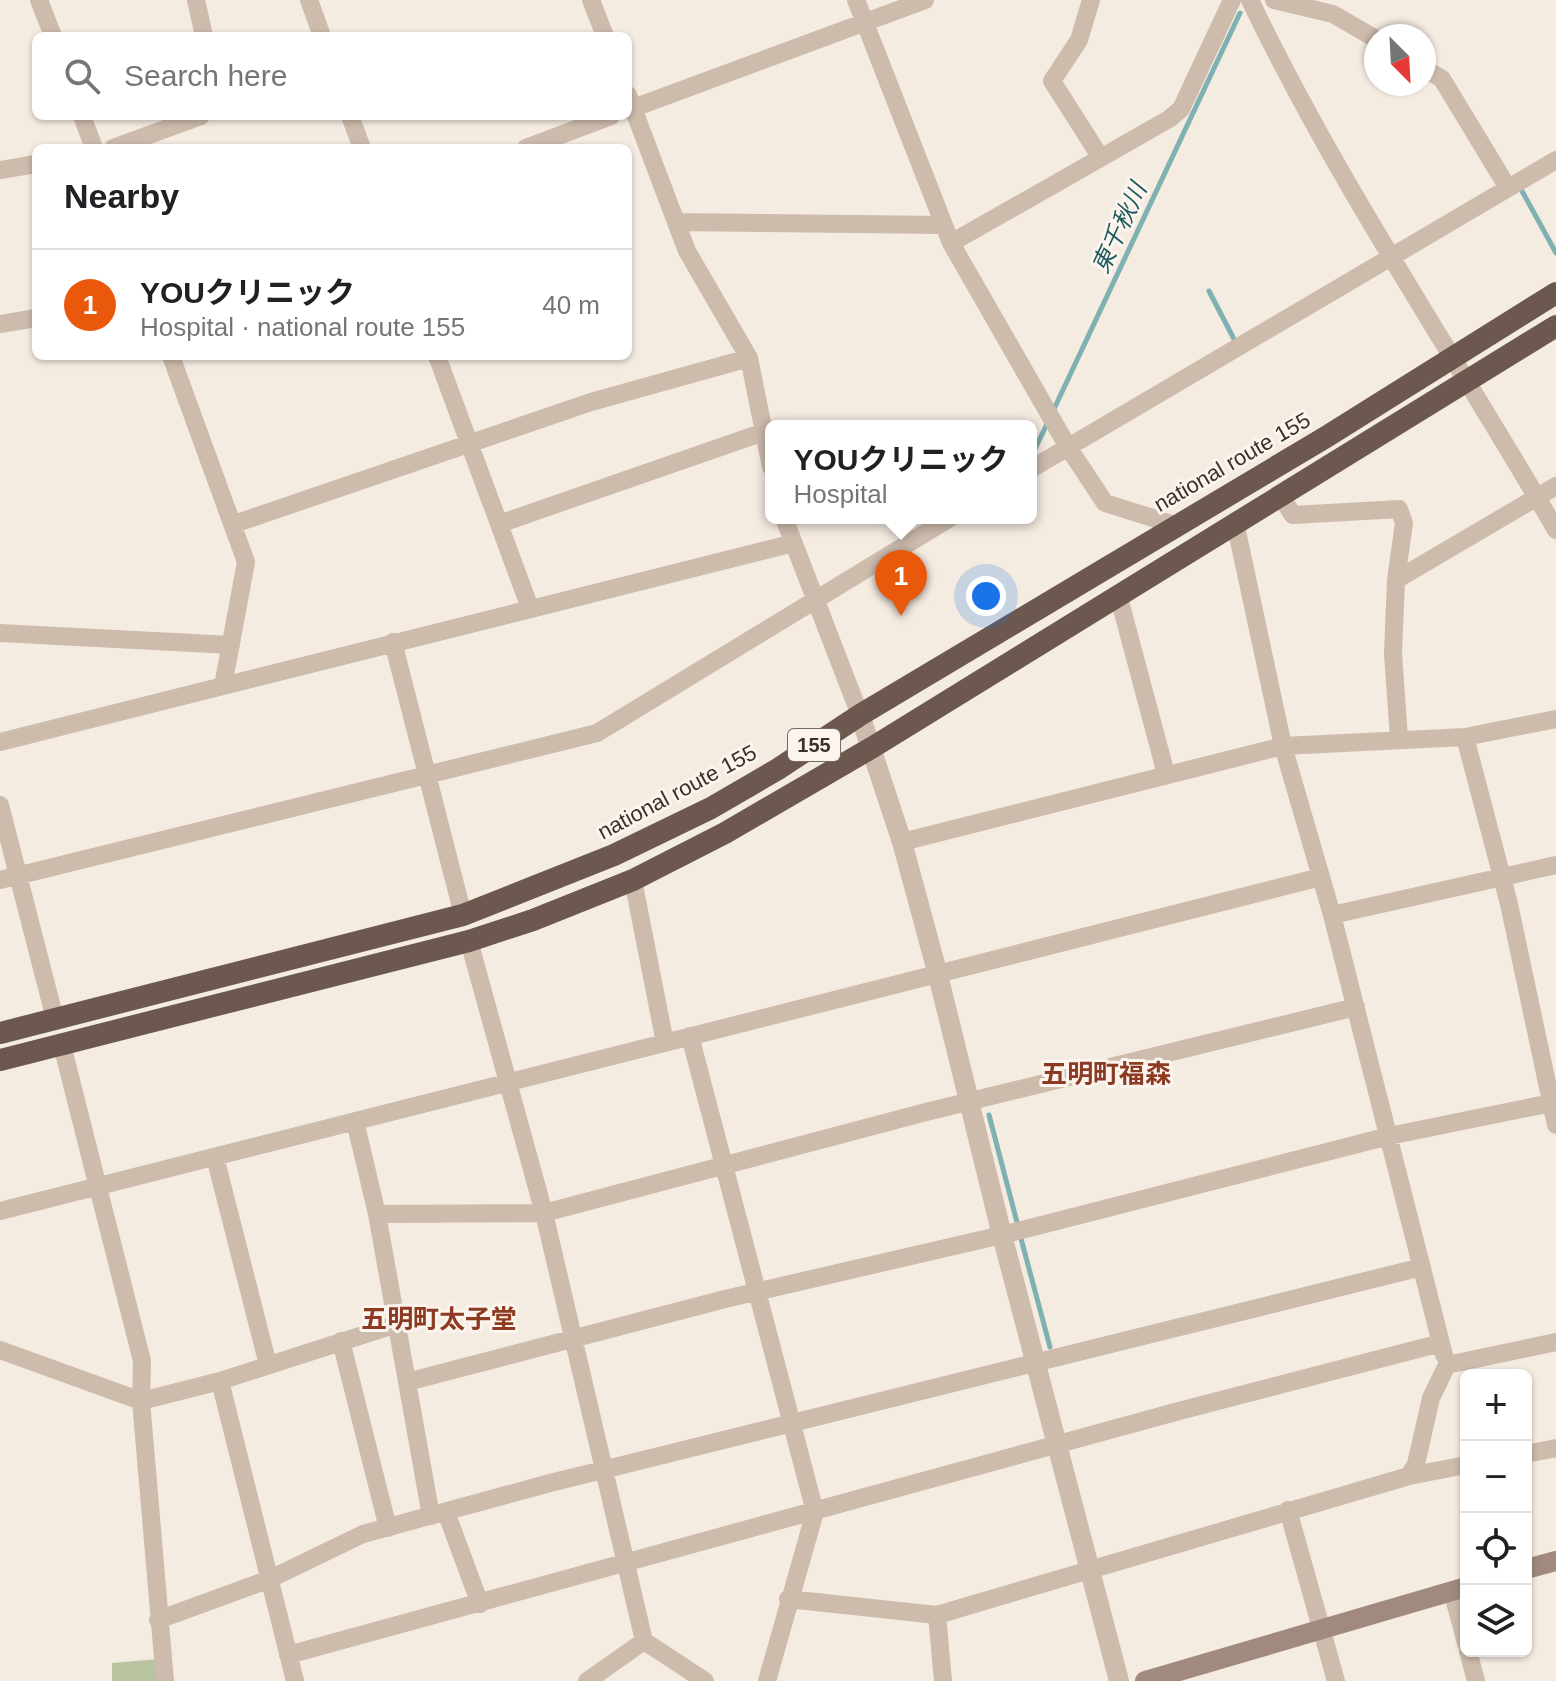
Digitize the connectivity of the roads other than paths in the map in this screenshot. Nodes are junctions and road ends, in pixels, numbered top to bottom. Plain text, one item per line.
1 (39, 0) edge
2 (196, 0) edge
3 (309, 0) edge
4 (591, 0) edge
5 (856, 0) edge
6 (925, 0) edge
7 (1091, 0) edge
8 (1232, 0) edge
9 (1250, 0) edge
10 (1274, 0) edge
11 (865, 22) junction
12 (51, 32) edge
13 (203, 32) edge
14 (321, 32) edge
15 (603, 32) edge
16 (1364, 32) edge
17 (1436, 75) edge
18 (632, 103) edge
19 (632, 109) edge
20 (84, 120) edge
21 (190, 120) edge
22 (352, 120) edge
23 (600, 120) edge
24 (92, 144) edge
25 (124, 144) edge
26 (360, 144) edge
27 (537, 144) edge
28 (1101, 158) junction
29 (1556, 160) edge
30 (32, 165) edge
31 (0, 170) edge
32 (1508, 188) junction
33 (676, 222) junction
34 (948, 234) junction
35 (1390, 256) junction
36 (1556, 293) edge
37 (32, 319) edge
38 (0, 324) edge
39 (1556, 326) edge
40 (749, 358) junction
41 (1451, 358) junction
42 (172, 360) edge
43 (438, 360) edge
44 (1465, 382) junction
45 (764, 432) junction
46 (765, 437) edge
47 (469, 442) junction
48 (1068, 447) junction
49 (1037, 465) edge
50 (1556, 486) edge
51 (1280, 495) junction
52 (1537, 497) junction
53 (1235, 522) junction
54 (234, 524) junction
55 (499, 524) junction
56 (786, 524) edge
57 (940, 524) edge
58 (1175, 525) junction
59 (1556, 530) edge
60 (794, 543) junction
61 (1396, 580) junction
62 (1118, 594) junction
63 (816, 599) junction
64 (530, 608) junction
65 (0, 633) edge
66 (393, 642) junction
67 (231, 645) junction
68 (223, 686) junction
69 (860, 715) junction
70 (1556, 719) edge
71 (1465, 737) junction
72 (1399, 739) junction
73 (0, 742) edge
74 (1283, 746) junction
75 (873, 747) junction
76 (426, 774) junction
77 (1166, 774) junction
78 (0, 805) edge
79 (902, 842) junction
80 (1556, 865) edge
81 (1321, 877) junction
82 (1501, 877) junction
83 (9, 878) edge
84 (633, 880) junction
85 (463, 915) junction
86 (1332, 915) junction
87 (469, 941) junction
88 (938, 975) junction
89 (1356, 1007) junction
90 (55, 1019) junction
91 (0, 1033) edge
92 (690, 1036) junction
93 (665, 1043) junction
94 (62, 1045) junction
95 (0, 1060) edge
96 (509, 1083) junction
97 (1553, 1103) edge
98 (970, 1104) junction
99 (355, 1121) junction
100 (1556, 1125) edge
101 (1389, 1136) junction
102 (215, 1157) junction
103 (722, 1166) junction
104 (97, 1187) junction
105 (0, 1211) edge
106 (544, 1213) junction
107 (377, 1214) junction
108 (1002, 1235) junction
109 (1422, 1267) junction
110 (754, 1292) junction
111 (397, 1324) junction
112 (573, 1340) junction
113 (341, 1341) junction
114 (1556, 1342) edge
115 (1441, 1343) junction
116 (0, 1350) edge
117 (1037, 1364) junction
118 (268, 1365) junction
119 (1447, 1365) junction
120 (220, 1381) junction
121 (407, 1382) junction
122 (141, 1401) junction
123 (789, 1424) junction
124 (1057, 1444) junction
125 (1556, 1448) edge
126 (1532, 1453) edge
127 (1460, 1466) edge
128 (604, 1470) junction
129 (1409, 1476) junction
130 (1288, 1510) junction
131 (815, 1512) junction
132 (439, 1514) junction
133 (388, 1528) junction
134 (1556, 1561) edge
135 (627, 1562) junction
136 (1532, 1567) edge
137 (1091, 1571) junction
138 (270, 1579) junction
139 (1459, 1589) edge
140 (788, 1599) junction
141 (480, 1604) junction
142 (937, 1615) junction
143 (158, 1620) junction
144 (1321, 1629) junction
145 (644, 1641) junction
146 (288, 1655) junction
147 (1470, 1657) edge
148 (165, 1681) edge
149 (295, 1681) edge
150 (587, 1681) edge
151 (705, 1681) edge
152 (767, 1681) edge
153 (943, 1681) edge
154 (1119, 1681) edge
155 (1145, 1681) edge
156 (1336, 1681) edge
157 (1476, 1681) edge

1 - 12 street
2 - 13 street
3 - 14 street
4 - 15 street
5 - 11 street
6 - 11 street
7 - 28 street
8 - 28 street
9 - 35 street
10 - 16 street
11 - 18 street
11 - 34 street
17 - 32 street
19 - 33 street
20 - 24 street
21 - 25 street
22 - 26 street
23 - 27 street
28 - 34 street
29 - 32 street
30 - 31 street
32 - 35 street
33 - 34 street
33 - 40 street
34 - 48 street
35 - 41 street
35 - 48 street
36 - 41 highway, national route 155 / 155
37 - 38 street
39 - 44 highway, 155
40 - 45 street
40 - 47 street
41 - 44 street
41 - 58 highway, national route 155 / 155
42 - 54 street
43 - 47 street
44 - 51 highway, 155
44 - 52 street
45 - 46 street
45 - 55 street
47 - 54 street
47 - 55 street
48 - 49 street
48 - 58 street
50 - 52 street
51 - 53 highway, 155
51 - 61 street
52 - 59 street
52 - 61 street
53 - 62 highway, 155
53 - 74 street
54 - 67 street
55 - 64 street
56 - 60 street
57 - 63 street
58 - 69 highway, national route 155 / 155
60 - 63 street
60 - 64 street
61 - 72 street
62 - 75 highway, 155
62 - 77 street
63 - 69 street
63 - 76 street
64 - 66 street
65 - 67 street
66 - 68 street
66 - 76 street
67 - 68 street
68 - 73 street
69 - 75 street
69 - 85 highway, national route 155 / 155
70 - 71 street
71 - 72 street
71 - 82 street
72 - 74 street
74 - 77 street
74 - 81 street
75 - 79 street
75 - 84 highway, 155
76 - 83 street
76 - 85 street
77 - 79 street
78 - 83 street
79 - 88 street
80 - 82 street
81 - 86 street
81 - 88 street
82 - 86 street
82 - 97 street
83 - 90 street
84 - 87 highway, 155
84 - 93 street
85 - 90 highway, national route 155 / 155
86 - 89 street
87 - 94 highway, 155
87 - 96 street
88 - 92 street
88 - 98 street
89 - 98 street
89 - 101 street
90 - 91 highway, national route 155 / 155
92 - 93 street
92 - 103 street
93 - 96 street
94 - 95 highway, 155
94 - 104 street
96 - 99 street
96 - 106 street
97 - 100 street
97 - 101 street
98 - 103 street
98 - 108 street
99 - 102 street
99 - 107 street
101 - 108 street
101 - 109 street
102 - 104 street
102 - 118 street
103 - 106 street
103 - 110 street
104 - 105 street
104 - 122 street
106 - 107 street
106 - 112 street
107 - 111 street
108 - 110 street
108 - 117 street
109 - 115 street
109 - 117 street
110 - 112 street
110 - 123 street
111 - 113 street
111 - 121 street
112 - 121 street
112 - 128 street
113 - 118 street
113 - 133 street
114 - 119 street
115 - 119 street
115 - 124 street
116 - 122 street
117 - 123 street
117 - 124 street
118 - 120 street
119 - 129 street
120 - 122 street
120 - 138 street
121 - 132 street
122 - 143 street
123 - 128 street
123 - 131 street
124 - 131 street
124 - 137 street
125 - 126 street
127 - 129 street
128 - 132 street
128 - 135 street
129 - 130 street
130 - 137 street
130 - 144 street
131 - 135 street
131 - 140 street
132 - 133 street
132 - 141 street
133 - 138 street
134 - 136 main road
135 - 141 street
135 - 145 street
137 - 142 street
137 - 154 street
138 - 143 street
138 - 146 street
139 - 144 main road
140 - 142 street
140 - 152 street
141 - 146 street
142 - 153 street
143 - 148 street
144 - 155 main road
144 - 156 street
145 - 150 street
145 - 151 street
146 - 149 street
147 - 157 street

